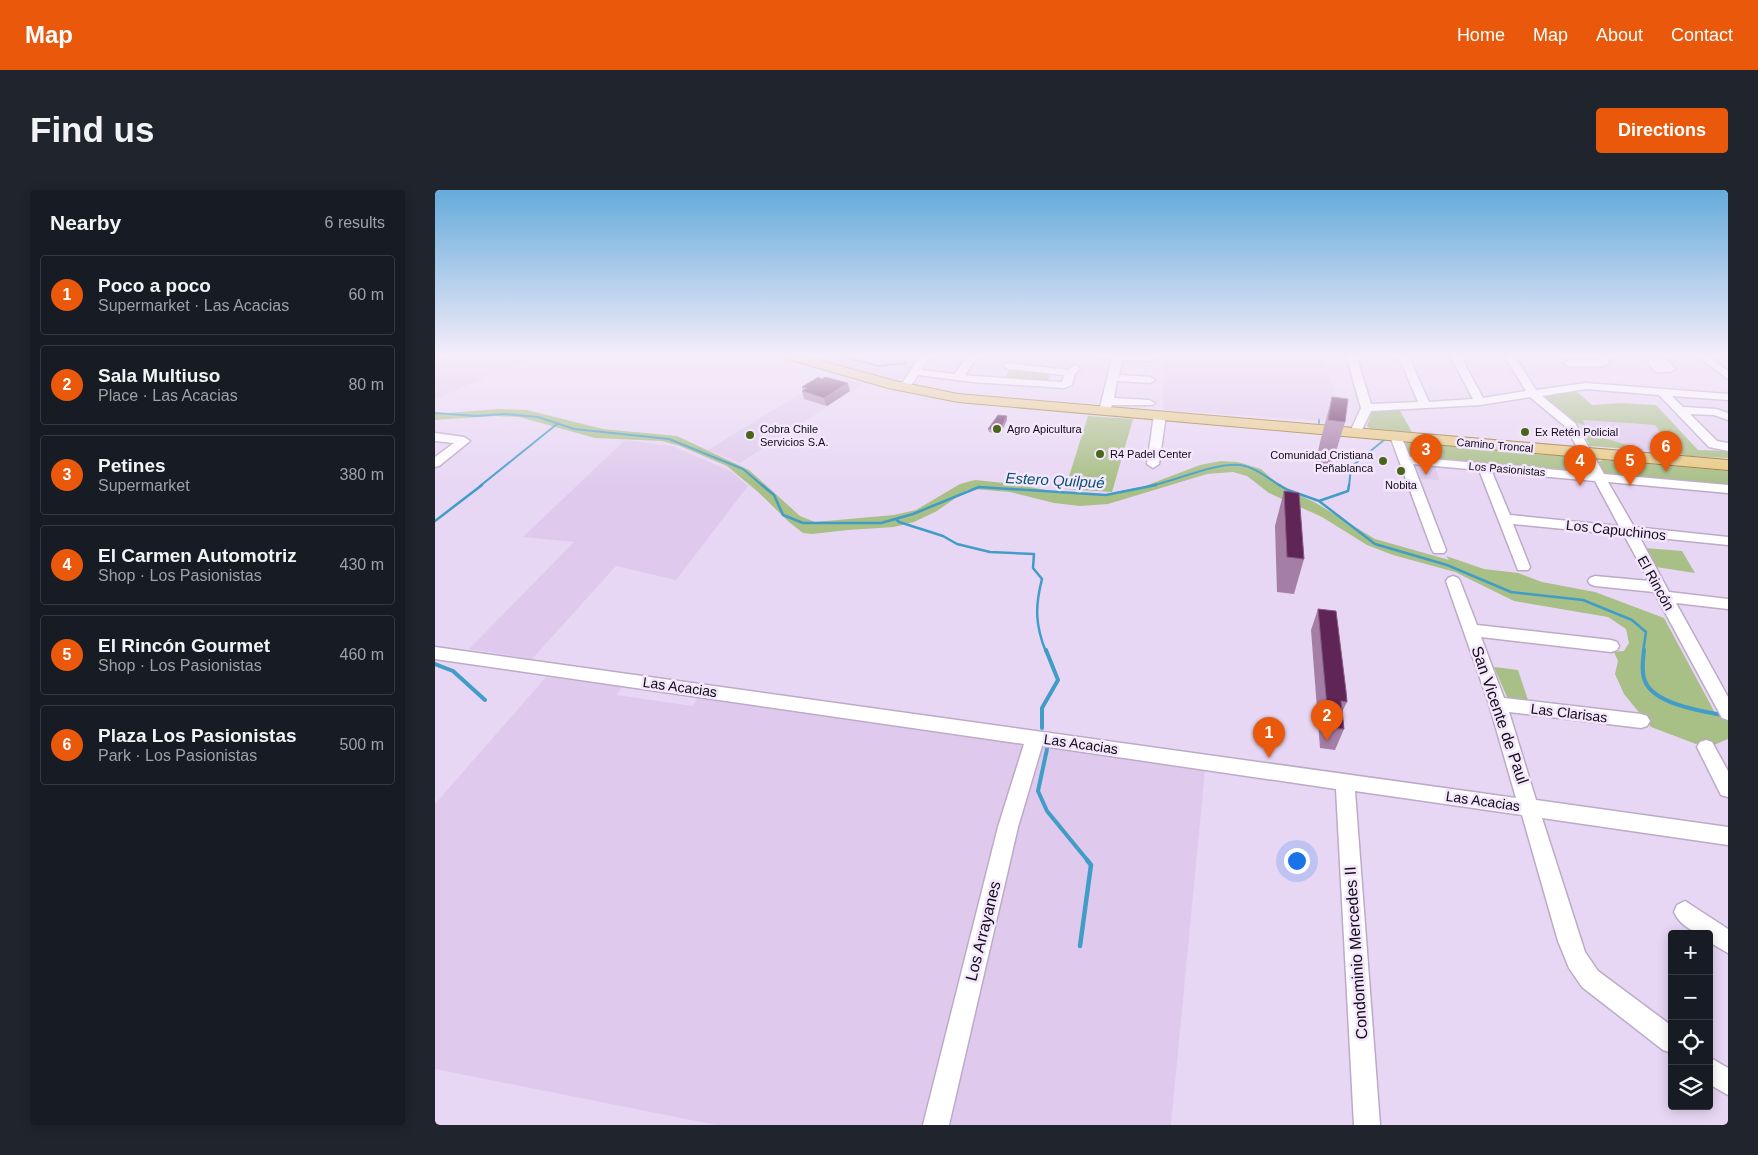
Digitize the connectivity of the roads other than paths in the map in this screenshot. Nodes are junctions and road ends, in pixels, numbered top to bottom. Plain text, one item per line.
1 (970, 399) edge
2 (1108, 399) edge
3 (1364, 399) edge
4 (1422, 399) edge
5 (1478, 399) edge
6 (1502, 399) edge
7 (1539, 399) edge
8 (1669, 399) edge
9 (1480, 402) junction
10 (1149, 403) dead end
11 (1106, 406) junction
12 (1425, 406) junction
13 (1367, 408) junction
14 (1681, 410) junction
15 (1160, 415) junction
16 (1728, 417) edge
17 (1356, 432) junction
18 (1396, 436) junction
19 (435, 438) edge
20 (1723, 446) edge
21 (1585, 453) junction
22 (1405, 460) junction
23 (435, 463) edge
24 (1153, 464) dead end
25 (1728, 465) edge
26 (1485, 467) junction
27 (1598, 478) junction
28 (1727, 490) edge
29 (1505, 520) junction
30 (1628, 532) junction
31 (1728, 541) edge
32 (1439, 550) dead end
33 (1523, 567) dead end
34 (1453, 581) dead end
35 (1595, 581) dead end
36 (1661, 592) junction
37 (1728, 604) edge
38 (1471, 630) junction
39 (1611, 646) dead end
40 (435, 652) edge
41 (1723, 695) edge
42 (1498, 704) junction
43 (1728, 713) edge
44 (1641, 721) dead end
45 (1035, 738) junction
46 (1706, 747) dead end
47 (1345, 781) junction
48 (1728, 790) edge
49 (1530, 808) junction
50 (1728, 836) edge
51 (1685, 912) dead end
52 (1728, 942) edge
53 (1668, 1038) edge
54 (1713, 1071) edge
55 (1728, 1082) edge
56 (936, 1125) edge
57 (1367, 1125) edge

1 - 11 main road, Camino Troncal
2 - 11 street
3 - 13 street
4 - 12 street
5 - 9 street
6 - 9 street
7 - 21 street, El Rincón
8 - 14 street
9 - 12 street
10 - 11 street
11 - 15 main road, Camino Troncal
12 - 13 street
13 - 17 street
14 - 16 street
14 - 20 street
15 - 17 main road, Camino Troncal
15 - 24 street
17 - 18 main road, Camino Troncal
18 - 21 main road, Camino Troncal
18 - 22 street
19 - 23 street
21 - 25 main road, Camino Troncal
21 - 27 street, El Rincón
22 - 26 street, Los Pasionistas
22 - 32 street
26 - 27 street, Los Pasionistas
26 - 29 street
27 - 28 street, Los Pasionistas
27 - 30 street, El Rincón
29 - 30 street, Los Capuchinos
29 - 33 street
30 - 31 street, Los Capuchinos
30 - 36 street, El Rincón
34 - 38 street, San Vicente de Paul
35 - 36 street
36 - 37 street
36 - 41 street, El Rincón
38 - 39 street
38 - 42 street, San Vicente de Paul
40 - 45 street, Las Acacias
41 - 43 street, El Rincón
42 - 44 street, Las Clarisas
42 - 49 street, San Vicente de Paul
45 - 47 street, Las Acacias
45 - 56 street, Los Arrayanes
46 - 48 street
47 - 49 street, Las Acacias
47 - 57 street, Condominio Mercedes II
49 - 50 street, Las Acacias
49 - 53 street, San Vicente de Paul
51 - 52 street
54 - 55 street

